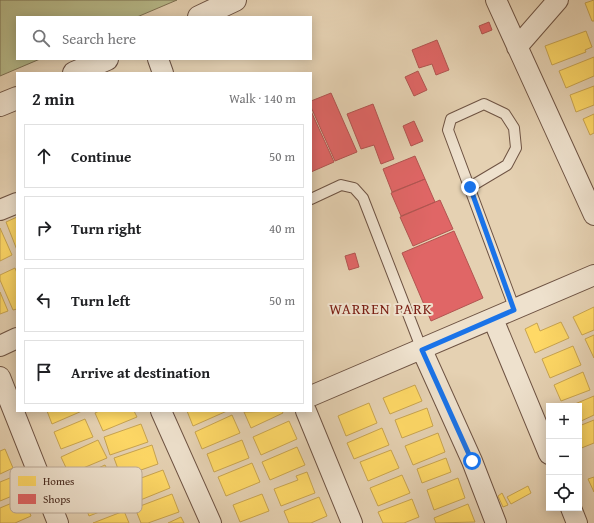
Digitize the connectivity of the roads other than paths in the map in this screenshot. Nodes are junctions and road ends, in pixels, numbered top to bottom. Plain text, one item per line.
1 (235, 0) edge
2 (496, 0) edge
3 (558, 0) edge
4 (201, 16) edge
5 (517, 47) junction
6 (105, 60) edge
7 (158, 60) edge
8 (76, 72) edge
9 (163, 72) edge
10 (16, 98) edge
11 (0, 105) edge
12 (470, 187) junction
13 (312, 198) edge
14 (16, 204) edge
15 (0, 210) edge
16 (594, 215) edge
17 (594, 275) edge
18 (514, 310) junction
19 (493, 319) junction
20 (16, 338) edge
21 (0, 346) edge
22 (422, 350) junction
23 (0, 377) edge
24 (312, 396) edge
25 (161, 412) edge
26 (306, 412) edge
27 (546, 447) edge
28 (36, 467) edge
29 (572, 511) edge
30 (54, 513) edge
31 (58, 523) edge
32 (211, 523) edge
33 (352, 523) edge
34 (496, 523) edge
35 (578, 523) edge

1 - 4 street
2 - 5 street
3 - 5 street
5 - 16 street
6 - 8 street
7 - 9 street
10 - 11 street
12 - 12 lane
12 - 18 lane
13 - 22 lane
14 - 15 street
17 - 18 street
18 - 19 street
19 - 22 street
19 - 27 street
20 - 21 street
22 - 24 street
22 - 34 street
23 - 28 street
25 - 32 street
26 - 33 street
29 - 35 street
30 - 31 street

